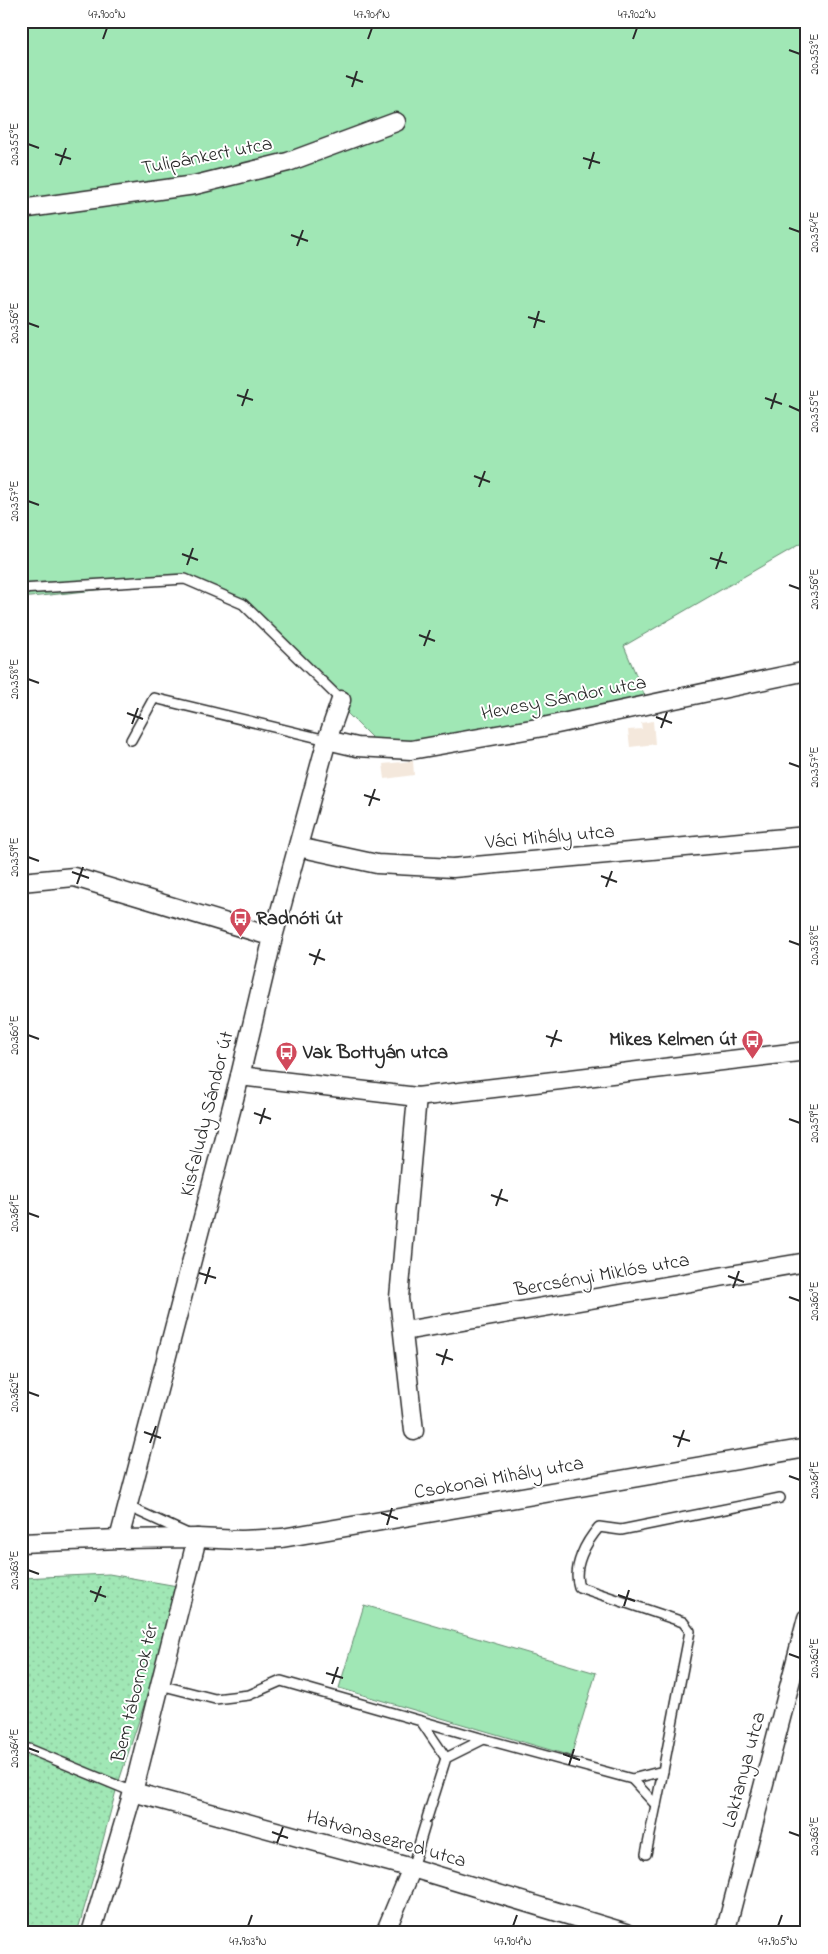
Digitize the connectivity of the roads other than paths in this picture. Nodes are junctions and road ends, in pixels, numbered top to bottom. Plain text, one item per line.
1 (396, 122) dead end
2 (21, 209) edge
3 (21, 589) edge
4 (807, 671) edge
5 (341, 700) joint
6 (131, 740) dead end
7 (327, 740) junction
8 (807, 836) edge
9 (298, 847) junction
10 (21, 882) edge
11 (273, 937) junction
12 (807, 1051) edge
13 (240, 1076) junction
14 (417, 1097) junction
15 (807, 1262) edge
16 (404, 1331) junction
17 (414, 1431) dead end
18 (807, 1448) edge
19 (780, 1498) dead end
20 (127, 1506) junction
21 (197, 1538) junction
22 (118, 1539) junction
23 (21, 1543) edge
24 (807, 1618) edge
25 (160, 1685) junction
26 (420, 1721) junction
27 (484, 1739) junction
28 (21, 1750) edge
29 (446, 1758) junction
30 (663, 1771) junction
31 (632, 1779) junction
32 (133, 1792) junction
33 (656, 1805) junction
34 (646, 1854) dead end
35 (412, 1868) junction
36 (621, 1932) edge
37 (91, 1933) edge
38 (385, 1933) edge
39 (725, 1933) edge

1 - 2 street, Tulipánkert utca
3 - 5 lane
4 - 7 street, Hevesy Sándor utca
5 - 7 street, Kisfaludy Sándor út
6 - 7 lane
7 - 9 street, Kisfaludy Sándor út
8 - 9 street, Váci Mihály utca
9 - 11 street, Kisfaludy Sándor út
10 - 11 street
11 - 13 street, Kisfaludy Sándor út
12 - 14 street
13 - 14 street
13 - 20 street, Kisfaludy Sándor út
14 - 16 street
15 - 16 street, Bercsényi Miklós utca
16 - 17 street
18 - 21 street, Csokonai Mihály utca
19 - 30 lane
20 - 21 lane
20 - 22 street, Kisfaludy Sándor út
21 - 22 street
21 - 25 street, Bem tábornok tér
22 - 23 street
24 - 39 street, Laktanya utca
25 - 26 lane
25 - 32 street, Bem tábornok tér
26 - 27 lane
26 - 29 lane
27 - 29 lane
27 - 31 lane
28 - 32 lane
29 - 35 lane
30 - 31 lane
30 - 33 lane
31 - 33 lane
32 - 35 street, Hatvanasezred utca
32 - 37 street, Bem tábornok tér
33 - 34 lane
35 - 36 street, Hatvanasezred utca
35 - 38 street

